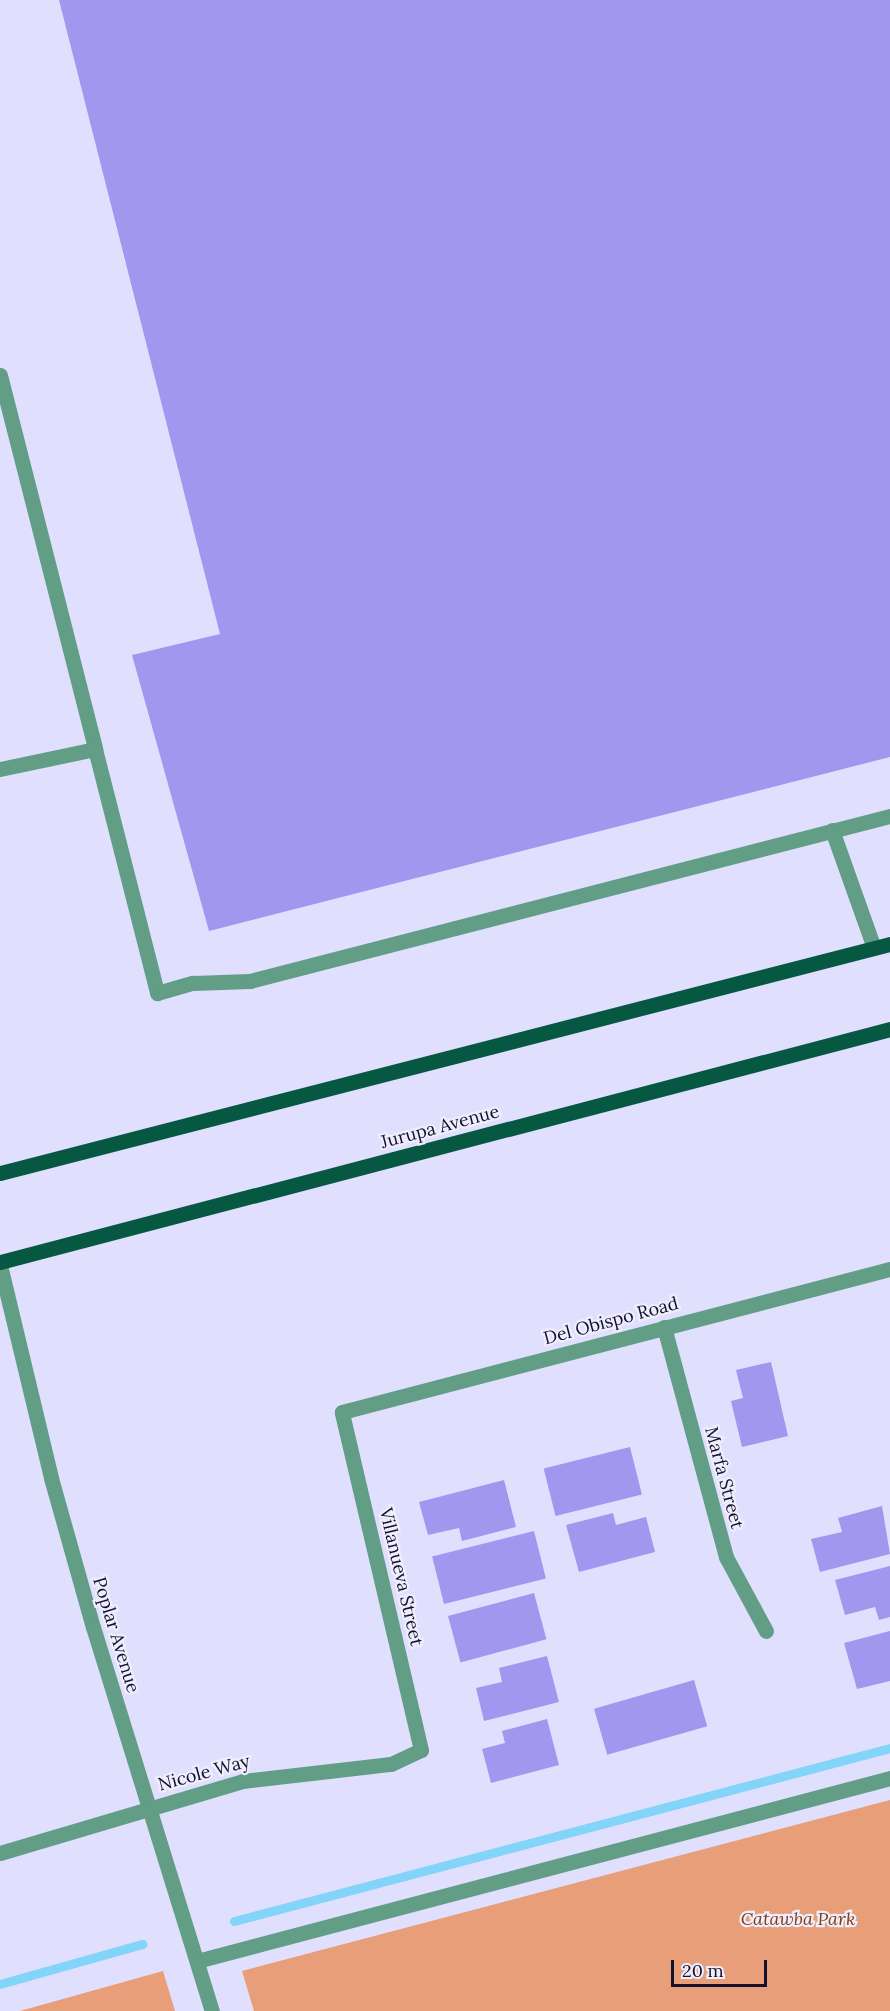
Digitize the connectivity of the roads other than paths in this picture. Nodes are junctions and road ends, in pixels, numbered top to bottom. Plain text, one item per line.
1 (0, 375) edge
2 (95, 749) junction
3 (0, 769) edge
4 (890, 816) edge
5 (832, 830) junction
6 (890, 944) edge
7 (874, 948) junction
8 (890, 1029) edge
9 (0, 1173) edge
10 (0, 1264) edge
11 (890, 1269) edge
12 (664, 1327) junction
13 (342, 1412) joint
14 (766, 1631) dead end
15 (421, 1750) joint
16 (890, 1778) edge
17 (148, 1808) junction
18 (0, 1853) edge
19 (194, 1954) junction
20 (212, 2011) edge

1 - 2 street
2 - 3 street
2 - 5 street
4 - 5 street
5 - 7 street
6 - 7 main road
7 - 9 main road
8 - 10 main road, Jurupa Avenue
10 - 17 street, Poplar Avenue
11 - 12 street, Del Obispo Road
12 - 13 street, Del Obispo Road
12 - 14 street, Marfa Street
13 - 15 street, Villanueva Street
15 - 17 street, Nicole Way
16 - 19 street
17 - 18 street, Nicole Way
17 - 19 street, Poplar Avenue
19 - 20 street, Poplar Avenue

